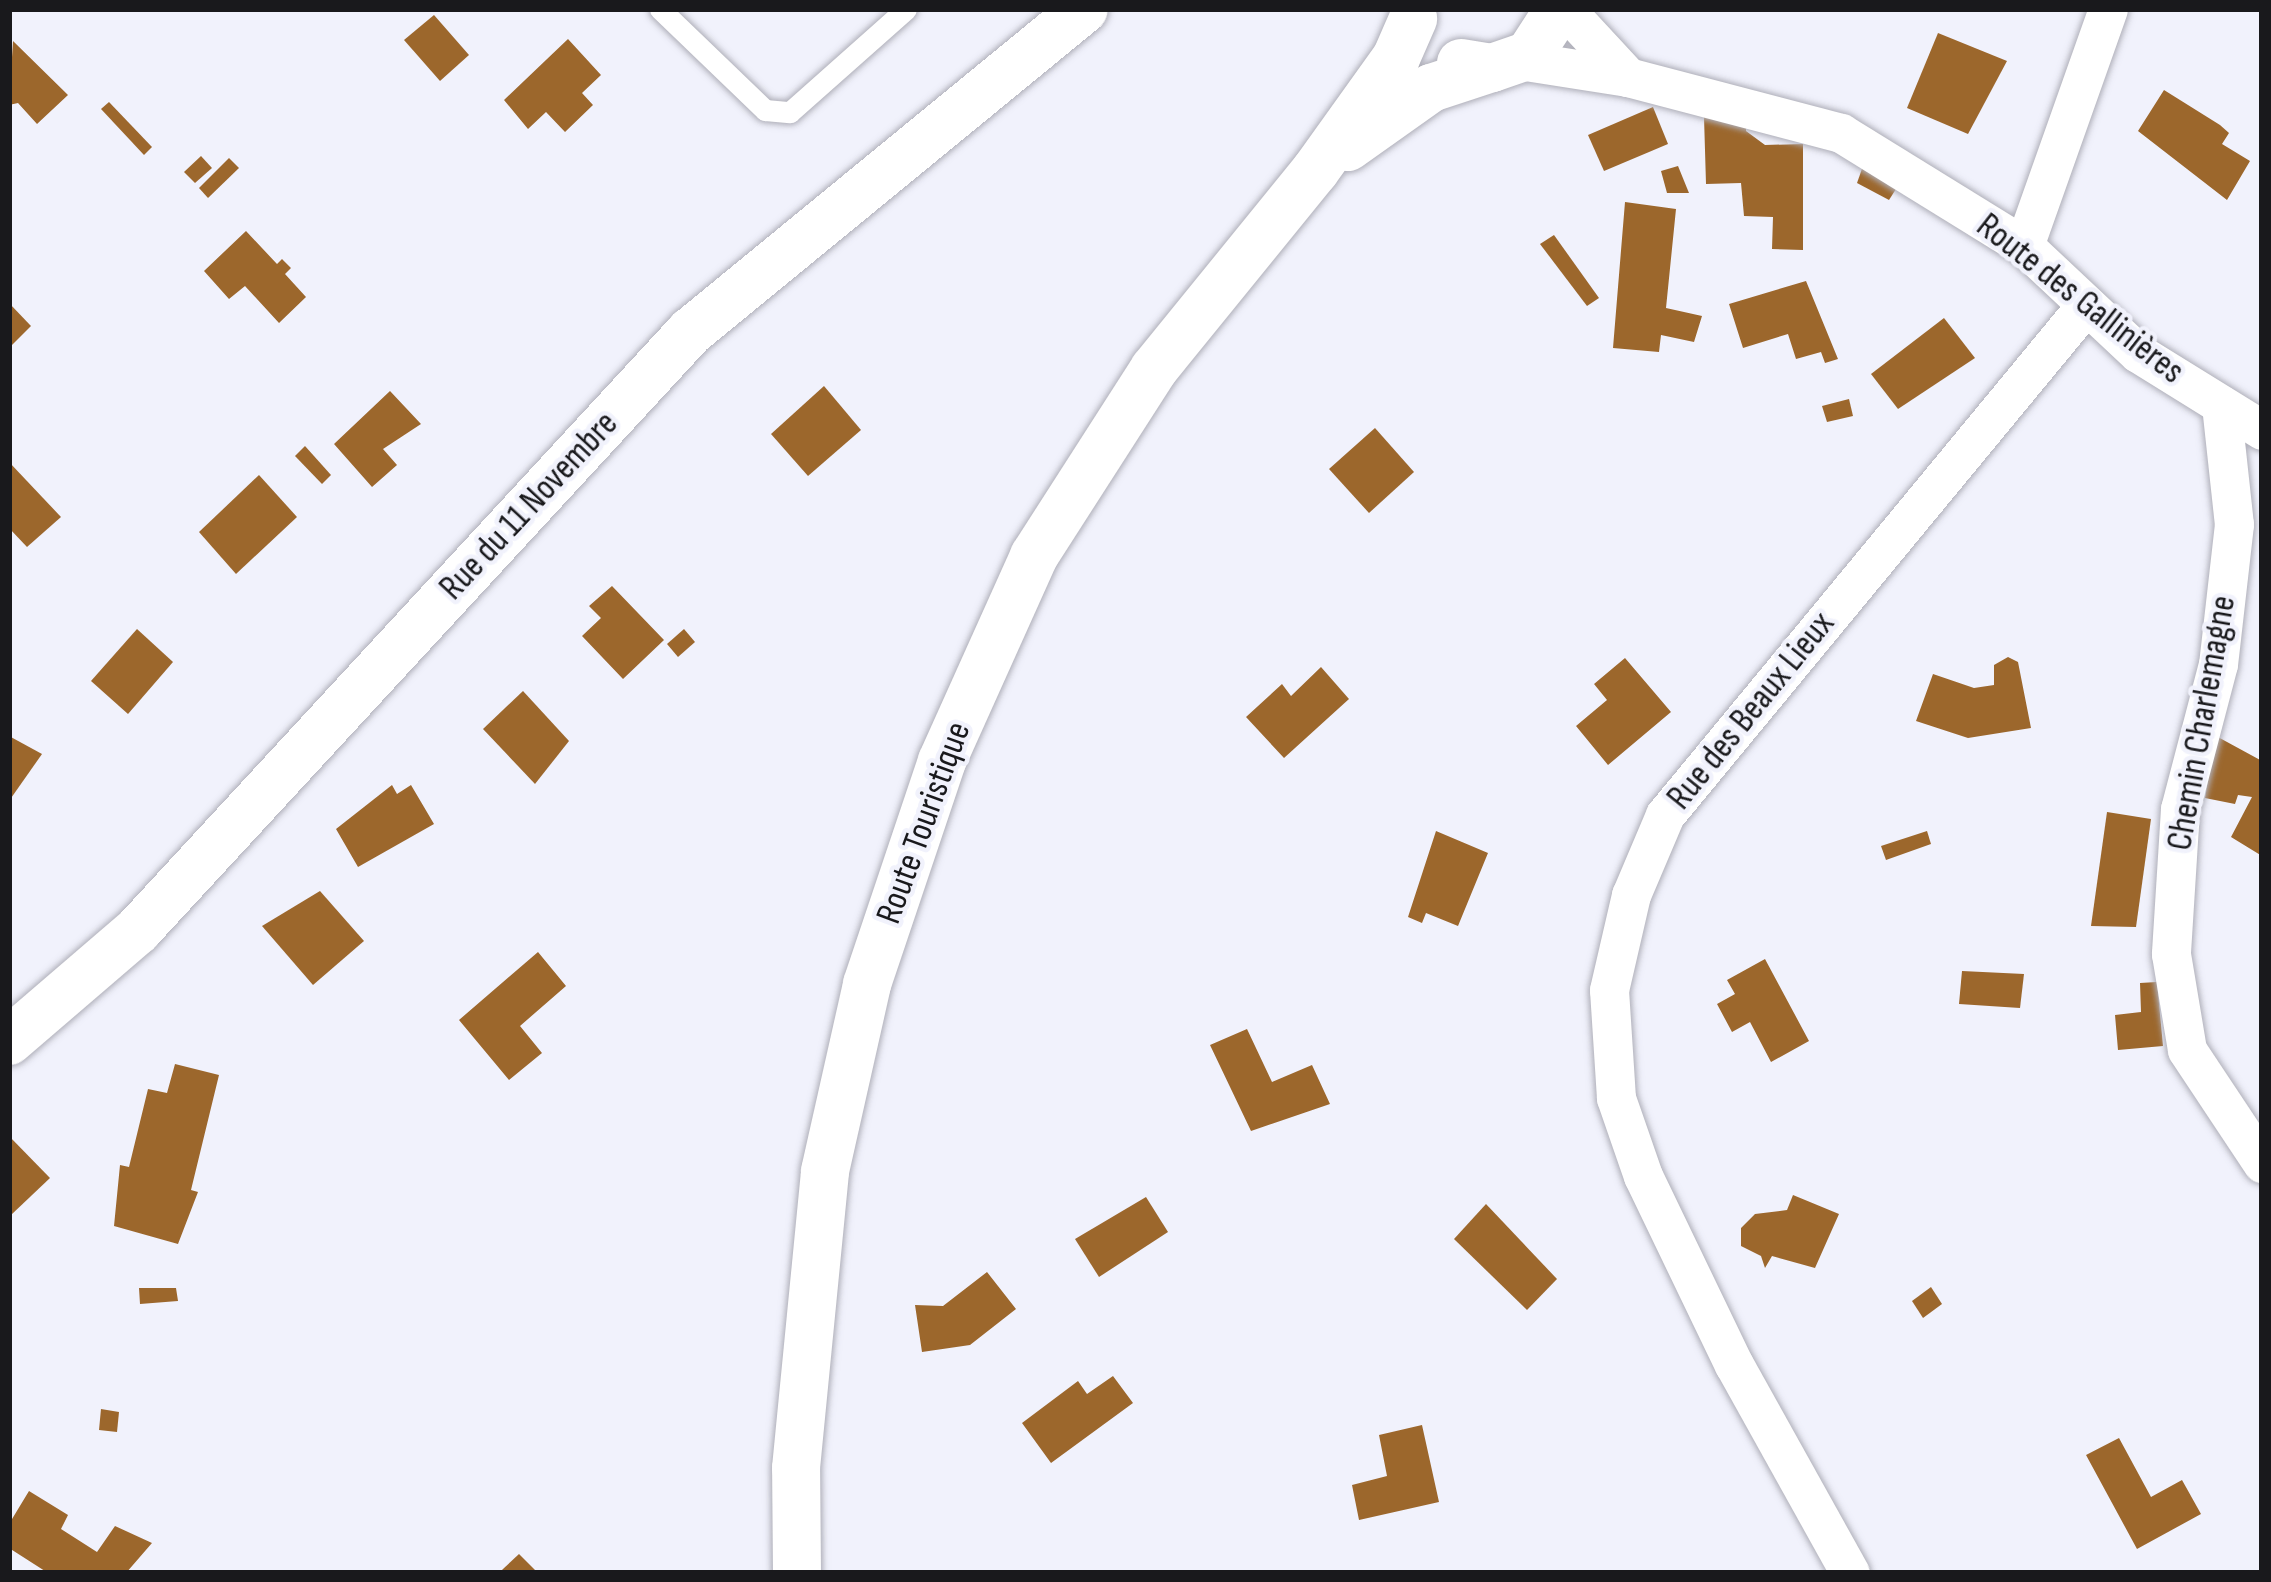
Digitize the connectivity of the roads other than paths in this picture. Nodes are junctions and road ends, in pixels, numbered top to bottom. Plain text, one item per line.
1 (660, 9) edge
2 (906, 9) edge
3 (1084, 9) edge
4 (1562, 9) edge
5 (2108, 9) edge
6 (1412, 14) edge
7 (1505, 64) junction
8 (1628, 76) junction
9 (1315, 171) junction
10 (2024, 246) junction
11 (2086, 305) junction
12 (2221, 405) junction
13 (2262, 430) edge
14 (9, 1041) edge
15 (2262, 1163) edge
16 (797, 1573) edge
17 (1850, 1573) edge

1 - 2 lane
3 - 14 street, Rue du 11 Novembre
4 - 7 street
4 - 8 street
5 - 10 street
6 - 7 street
6 - 9 street, Route Touristique
7 - 8 street, Route des Gallinières
7 - 9 street, Route Touristique
8 - 10 street, Route des Gallinières
9 - 16 street, Route Touristique
10 - 11 street, Route des Gallinières
11 - 12 street, Route des Gallinières
11 - 17 street, Rue des Beaux Lieux
12 - 13 street, Route des Gallinières
12 - 15 street, Chemin Charlemagne

